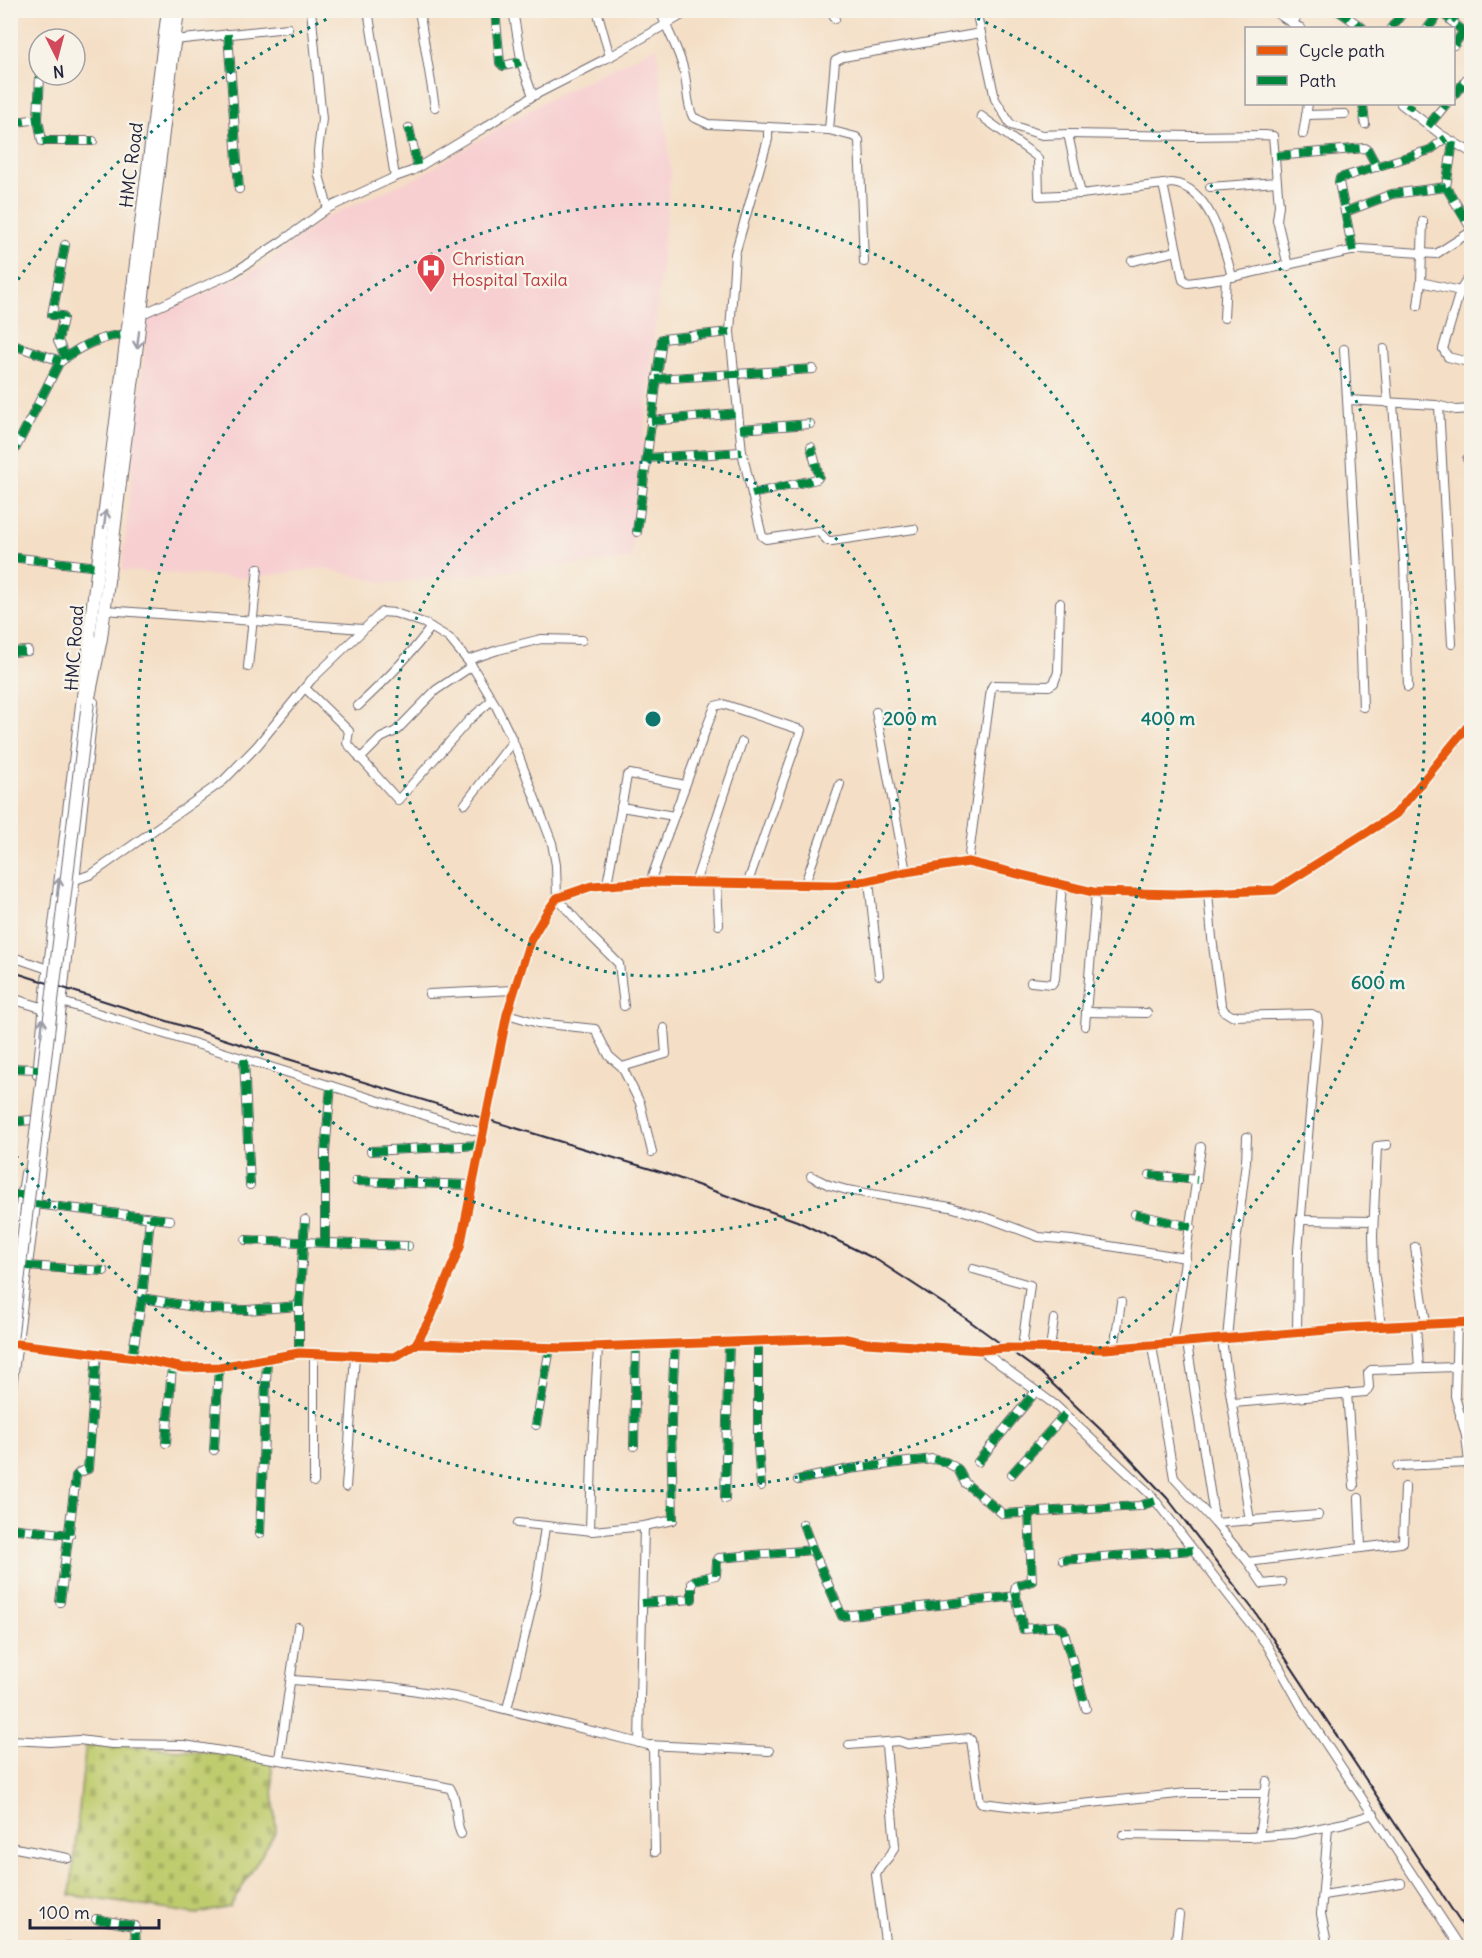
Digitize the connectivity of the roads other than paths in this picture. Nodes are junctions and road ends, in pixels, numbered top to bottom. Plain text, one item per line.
1 (168, 10) edge
2 (178, 10) edge
3 (311, 10) edge
4 (368, 10) edge
5 (419, 10) edge
6 (495, 10) edge
7 (513, 10) edge
8 (597, 10) edge
9 (660, 10) edge
10 (691, 10) edge
11 (976, 10) edge
12 (1272, 10) edge
13 (1300, 10) edge
14 (1337, 10) edge
15 (1405, 10) edge
16 (1460, 10) edge
17 (1440, 11) edge
18 (1451, 21) junction
19 (1297, 26) edge
20 (665, 27) junction
21 (1362, 27) edge
22 (1392, 27) edge
23 (1429, 27) edge
24 (288, 28) dead end
25 (1463, 32) junction
26 (981, 33) junction
27 (228, 34) junction
28 (1472, 39) edge
29 (174, 40) junction
30 (1455, 44) edge
31 (610, 57) junction
32 (521, 62) junction
33 (1472, 72) edge
34 (39, 87) edge
35 (1455, 93) edge
36 (533, 96) junction
37 (1308, 105) edge
38 (1363, 105) edge
39 (1407, 105) edge
40 (1445, 105) edge
41 (435, 107) dead end
42 (1345, 114) dead end
43 (1306, 115) junction
44 (981, 116) dead end
45 (38, 119) junction
46 (10, 123) edge
47 (1365, 124) dead end
48 (1428, 126) junction
49 (768, 127) junction
50 (409, 128) dead end
51 (829, 130) junction
52 (1068, 134) junction
53 (1303, 134) dead end
54 (1450, 140) junction
55 (93, 141) dead end
56 (1472, 153) edge
57 (1276, 156) junction
58 (1377, 167) junction
59 (418, 168) junction
60 (395, 177) junction
61 (1278, 182) junction
62 (1163, 184) junction
63 (1210, 187) dead end
64 (1446, 187) junction
65 (239, 189) dead end
66 (1082, 194) junction
67 (327, 208) junction
68 (1345, 212) junction
69 (1423, 221) dead end
70 (1472, 230) edge
71 (65, 245) dead end
72 (1177, 251) junction
73 (1353, 251) junction
74 (1423, 253) junction
75 (1132, 261) dead end
76 (864, 262) dead end
77 (1288, 266) junction
78 (1472, 272) edge
79 (1229, 278) junction
80 (1420, 282) junction
81 (1460, 291) junction
82 (1472, 297) edge
83 (1418, 306) dead end
84 (135, 317) junction
85 (1224, 318) dead end
86 (729, 332) junction
87 (127, 334) junction
88 (10, 344) edge
89 (1344, 349) dead end
90 (1384, 349) dead end
91 (64, 359) junction
92 (1472, 363) edge
93 (813, 369) dead end
94 (733, 375) junction
95 (656, 380) junction
96 (1348, 400) junction
97 (1390, 403) junction
98 (1440, 406) junction
99 (1472, 409) edge
100 (738, 413) junction
101 (651, 421) junction
102 (810, 424) dead end
103 (740, 429) junction
104 (811, 447) dead end
105 (13, 449) edge
106 (742, 452) junction
107 (647, 458) junction
108 (10, 459) edge
109 (752, 494) junction
110 (914, 529) dead end
111 (637, 532) dead end
112 (10, 557) edge
113 (99, 567) junction
114 (258, 568) dead end
115 (1060, 603) dead end
116 (105, 610) junction
117 (252, 621) junction
118 (431, 627) junction
119 (363, 629) junction
120 (95, 637) junction
121 (582, 640) dead end
122 (1452, 644) dead end
123 (28, 651) dead end
124 (10, 652) edge
125 (470, 663) junction
126 (248, 667) dead end
127 (305, 687) junction
128 (1408, 687) dead end
129 (492, 700) junction
130 (358, 706) dead end
131 (1363, 707) dead end
132 (876, 712) dead end
133 (1472, 721) edge
134 (513, 741) junction
135 (742, 742) dead end
136 (360, 759) junction
137 (840, 784) dead end
138 (685, 785) junction
139 (465, 804) dead end
140 (621, 807) junction
141 (674, 816) junction
142 (968, 862) junction
143 (906, 872) junction
144 (75, 880) junction
145 (869, 881) junction
146 (650, 882) junction
147 (695, 883) junction
148 (607, 884) junction
149 (717, 884) junction
150 (1062, 884) junction
151 (747, 885) junction
152 (804, 886) junction
153 (1096, 892) junction
154 (1208, 893) junction
155 (557, 898) junction
156 (719, 925) dead end
157 (10, 956) edge
158 (48, 969) junction
159 (879, 975) dead end
160 (1031, 982) dead end
161 (514, 990) junction
162 (429, 994) dead end
163 (10, 998) edge
164 (62, 1002) junction
165 (624, 1006) dead end
166 (43, 1008) junction
167 (1086, 1012) junction
168 (1147, 1013) dead end
169 (507, 1014) junction
170 (61, 1015) junction
171 (1085, 1026) dead end
172 (664, 1028) dead end
173 (244, 1059) junction
174 (622, 1067) junction
175 (10, 1068) edge
176 (38, 1069) junction
177 (331, 1086) junction
178 (32, 1120) junction
179 (10, 1122) edge
180 (482, 1133) junction
181 (1247, 1137) dead end
182 (480, 1145) junction
183 (1387, 1145) dead end
184 (1201, 1147) dead end
185 (371, 1151) dead end
186 (652, 1152) dead end
187 (1150, 1175) dead end
188 (811, 1176) dead end
189 (1197, 1180) junction
190 (356, 1181) dead end
191 (250, 1185) dead end
192 (472, 1185) junction
193 (10, 1195) edge
194 (22, 1195) junction
195 (35, 1204) junction
196 (1135, 1214) dead end
197 (150, 1218) junction
198 (170, 1220) dead end
199 (305, 1220) dead end
200 (1300, 1220) junction
201 (1373, 1221) junction
202 (1191, 1227) junction
203 (246, 1240) dead end
204 (325, 1242) junction
205 (305, 1243) junction
206 (408, 1246) dead end
207 (1415, 1247) dead end
208 (1186, 1258) junction
209 (27, 1266) junction
210 (972, 1269) dead end
211 (104, 1271) dead end
212 (10, 1273) edge
213 (142, 1298) junction
214 (1121, 1302) dead end
215 (299, 1306) junction
216 (1054, 1318) dead end
217 (1472, 1322) edge
218 (1457, 1323) junction
219 (1426, 1324) junction
220 (1416, 1325) junction
221 (1381, 1327) junction
222 (1297, 1333) junction
223 (1224, 1340) junction
224 (758, 1341) junction
225 (729, 1342) junction
226 (1187, 1343) junction
227 (416, 1344) junction
228 (675, 1344) junction
229 (1173, 1345) junction
230 (636, 1346) junction
231 (1152, 1346) junction
232 (14, 1347) edge
233 (598, 1347) junction
234 (550, 1348) junction
235 (1022, 1348) junction
236 (1050, 1349) junction
237 (1114, 1349) junction
238 (981, 1350) junction
239 (97, 1353) junction
240 (299, 1353) junction
241 (314, 1354) junction
242 (355, 1356) junction
243 (132, 1357) junction
244 (267, 1359) junction
245 (172, 1366) junction
246 (219, 1367) junction
247 (1455, 1367) junction
248 (1419, 1368) junction
249 (1036, 1391) junction
250 (1347, 1393) junction
251 (10, 1402) edge
252 (1233, 1403) junction
253 (1065, 1414) junction
254 (1472, 1415) edge
255 (1460, 1417) junction
256 (536, 1425) dead end
257 (166, 1443) dead end
258 (634, 1446) dead end
259 (214, 1450) dead end
260 (978, 1462) dead end
261 (1398, 1466) dead end
262 (1012, 1474) dead end
263 (798, 1480) dead end
264 (314, 1482) dead end
265 (761, 1486) dead end
266 (1354, 1486) dead end
267 (346, 1487) dead end
268 (1405, 1487) dead end
269 (1359, 1498) dead end
270 (725, 1499) dead end
271 (1155, 1501) junction
272 (1029, 1512) junction
273 (1318, 1515) dead end
274 (1250, 1521) junction
275 (518, 1523) dead end
276 (1215, 1523) junction
277 (803, 1524) dead end
278 (644, 1526) junction
279 (545, 1527) junction
280 (10, 1528) edge
281 (590, 1531) junction
282 (260, 1534) dead end
283 (70, 1535) junction
284 (1361, 1548) junction
285 (813, 1550) junction
286 (1193, 1550) junction
287 (1063, 1560) dead end
288 (1248, 1562) junction
289 (1282, 1582) dead end
290 (1016, 1596) junction
291 (60, 1602) dead end
292 (642, 1603) junction
293 (298, 1627) dead end
294 (292, 1680) junction
295 (1086, 1708) dead end
296 (507, 1709) junction
297 (10, 1740) edge
298 (639, 1743) junction
299 (849, 1744) dead end
300 (652, 1745) junction
301 (886, 1746) dead end
302 (769, 1751) dead end
303 (279, 1759) junction
304 (1267, 1781) dead end
305 (1266, 1794) junction
306 (1374, 1814) junction
307 (1328, 1827) junction
308 (461, 1834) dead end
309 (1123, 1836) dead end
310 (1259, 1836) junction
311 (10, 1847) edge
312 (655, 1852) dead end
313 (68, 1858) dead end
314 (1401, 1883) dead end
315 (1323, 1895) junction
316 (1179, 1915) dead end
317 (96, 1919) dead end
318 (135, 1947) edge
319 (886, 1947) edge
320 (1175, 1947) edge
321 (1326, 1947) edge
322 (1460, 1947) edge

1 - 84 main road, HMC Road
2 - 29 main road, HMC Road
3 - 67 street
4 - 60 street
5 - 41 street
6 - 32 street
7 - 32 street
8 - 31 street
9 - 20 street
10 - 20 street
11 - 26 street
12 - 19 street
13 - 19 street
14 - 21 street
15 - 22 street
16 - 18 street
17 - 18 street
17 - 23 street
18 - 25 street
20 - 31 street
20 - 49 street
24 - 27 street
25 - 28 street
25 - 30 street
26 - 51 street
26 - 52 street
27 - 29 street
27 - 65 street
29 - 84 main road, HMC Road
31 - 36 street
32 - 36 street
33 - 35 street
34 - 45 street
36 - 59 street
37 - 43 street
38 - 47 street
39 - 48 street
40 - 48 street
42 - 43 street
43 - 53 street
44 - 66 street
45 - 46 street
45 - 55 street
48 - 54 street
49 - 51 street
49 - 86 street
50 - 59 street
51 - 76 street
52 - 57 street
52 - 66 street
54 - 56 street
54 - 58 street
54 - 64 street
57 - 58 street
57 - 61 street
58 - 68 street
59 - 60 street
60 - 67 street
61 - 63 street
61 - 77 street
62 - 66 street
62 - 72 street
62 - 79 street
64 - 68 street
64 - 70 street
67 - 84 street
68 - 73 street
69 - 74 street
70 - 74 street
71 - 91 street
72 - 75 street
72 - 79 street
73 - 74 street
73 - 77 street
74 - 80 street
77 - 79 street
78 - 81 street
79 - 85 street
80 - 81 street
80 - 83 street
81 - 82 street
81 - 92 street
84 - 87 main road, HMC Road
84 -> 116 main road, HMC Road
86 - 94 street
86 - 95 street
87 - 91 street
113 -> 87 main road, HMC Road
88 - 91 street
89 - 96 street
90 - 97 street
91 - 105 street
93 - 94 street
94 - 95 street
94 - 100 street
95 - 101 street
96 - 97 street
96 - 131 street
97 - 98 street
97 - 128 street
98 - 99 street
98 - 122 street
100 - 101 street
100 - 103 street
101 - 107 street
102 - 103 street
103 - 106 street
104 - 109 street
105 - 108 street
106 - 107 street
106 - 109 street
107 - 111 street
109 - 110 street
112 - 113 street
113 - 120 main road, HMC Road
114 - 117 street
115 - 142 street
116 - 117 street
116 - 120 main road, HMC Road
117 - 119 street
117 - 126 street
118 - 119 street
118 - 125 street
118 - 130 street
119 - 127 street
120 - 144 street
158 -> 120 street
120 - 232 main road, HMC Road, bridge
121 - 125 street
123 - 124 street
125 - 129 street
125 - 136 street
127 - 136 street
127 - 144 street
129 - 134 street
129 - 136 street
132 - 143 street
133 - 154 street
134 - 139 street
134 - 155 street
135 - 147 street
137 - 152 street
138 - 140 street
138 - 141 street
138 - 151 street
140 - 141 street
140 - 148 street
141 - 146 street
142 - 143 street
142 - 150 street
143 - 145 street
144 - 164 street
145 - 152 street
145 - 159 street
146 - 147 street
146 - 148 street
147 - 149 street
148 - 155 street
149 - 151 street
149 - 156 street
150 - 153 street
150 - 160 street
151 - 152 street
153 - 154 street
153 - 167 street
154 - 200 street
155 - 161 street
155 - 165 street
157 - 158 street
158 - 166 street
161 - 162 street
161 - 169 street
163 - 166 street
164 - 170 street
164 - 173 street
166 - 170 street
176 -> 166 street
167 - 168 street
167 - 171 street
169 - 174 street
169 - 180 street
170 - 195 street
172 - 174 street
173 - 177 street
173 - 191 street
174 - 186 street
175 - 176 street
176 - 178 street
177 - 180 street
177 - 204 street
178 - 179 street
178 - 194 street
180 - 182 street
181 - 223 street
182 - 185 street
182 - 192 street
183 - 201 street
184 - 189 street
187 - 189 street
188 - 208 street
189 - 202 street
190 - 192 street
192 - 227 street
193 - 194 street
194 - 212 street
195 - 197 street
195 - 209 street
196 - 202 street
197 - 198 street
197 - 213 street
199 - 205 street
200 - 201 street
200 - 222 street
201 - 221 street
202 - 208 street
203 - 205 street
204 - 205 street
204 - 206 street
205 - 215 street
207 - 219 street
208 - 229 street
209 - 211 street
209 - 232 street
210 - 235 street
213 - 215 street
213 - 243 street
214 - 237 street
215 - 240 street
216 - 236 street
217 - 218 street
218 - 219 street
218 - 247 street
219 - 220 street
220 - 221 street
220 - 248 street
221 - 222 street
222 - 223 street
223 - 226 street
223 - 252 street
224 - 225 street
224 - 238 street
224 - 265 street
225 - 228 street
225 - 270 street
226 - 229 street
226 - 276 street
227 - 234 street
227 - 242 street
228 - 230 street
228 - 278 street
229 - 231 street
230 - 233 street
230 - 258 street
231 - 237 street
231 - 276 street
232 - 239 street
232 - 251 street
233 - 234 street
233 - 281 street
234 - 256 street
235 - 236 street
235 - 238 street
236 - 237 street
238 - 249 street
239 - 243 street
239 - 283 street
240 - 241 street
240 - 244 street
241 - 242 street
241 - 264 street
242 - 267 street
243 - 245 street
244 - 246 street
244 - 282 street
245 - 246 street
245 - 257 street
246 - 259 street
247 - 248 street
247 - 255 street
248 - 250 street
249 - 253 street
249 - 260 street
250 - 252 street
250 - 266 street
252 - 274 street
253 - 262 street
253 - 271 street
254 - 255 street
255 - 261 street
263 - 272 street
268 - 284 street
269 - 284 street
271 - 272 street
271 - 286 street
272 - 290 street
273 - 274 street
274 - 276 street
275 - 279 street
276 - 288 street
277 - 285 street
278 - 281 street
278 - 292 street
279 - 281 street
279 - 296 street
280 - 283 street
283 - 291 street
284 - 288 street
285 - 290 street
285 - 292 street
286 - 287 street
286 - 306 street
288 - 289 street
290 - 295 street
292 - 298 street
293 - 294 street
294 - 296 street
294 - 303 street
296 - 298 street
297 - 303 street
298 - 300 street
299 - 305 street
300 - 302 street
300 - 312 street
301 - 319 street
303 - 308 street
304 - 305 street
305 - 310 street
306 - 307 street
306 - 322 street
307 - 310 street
307 - 315 street
309 - 310 street
311 - 313 street
314 - 315 street
315 - 321 street
316 - 320 street
317 - 318 street

